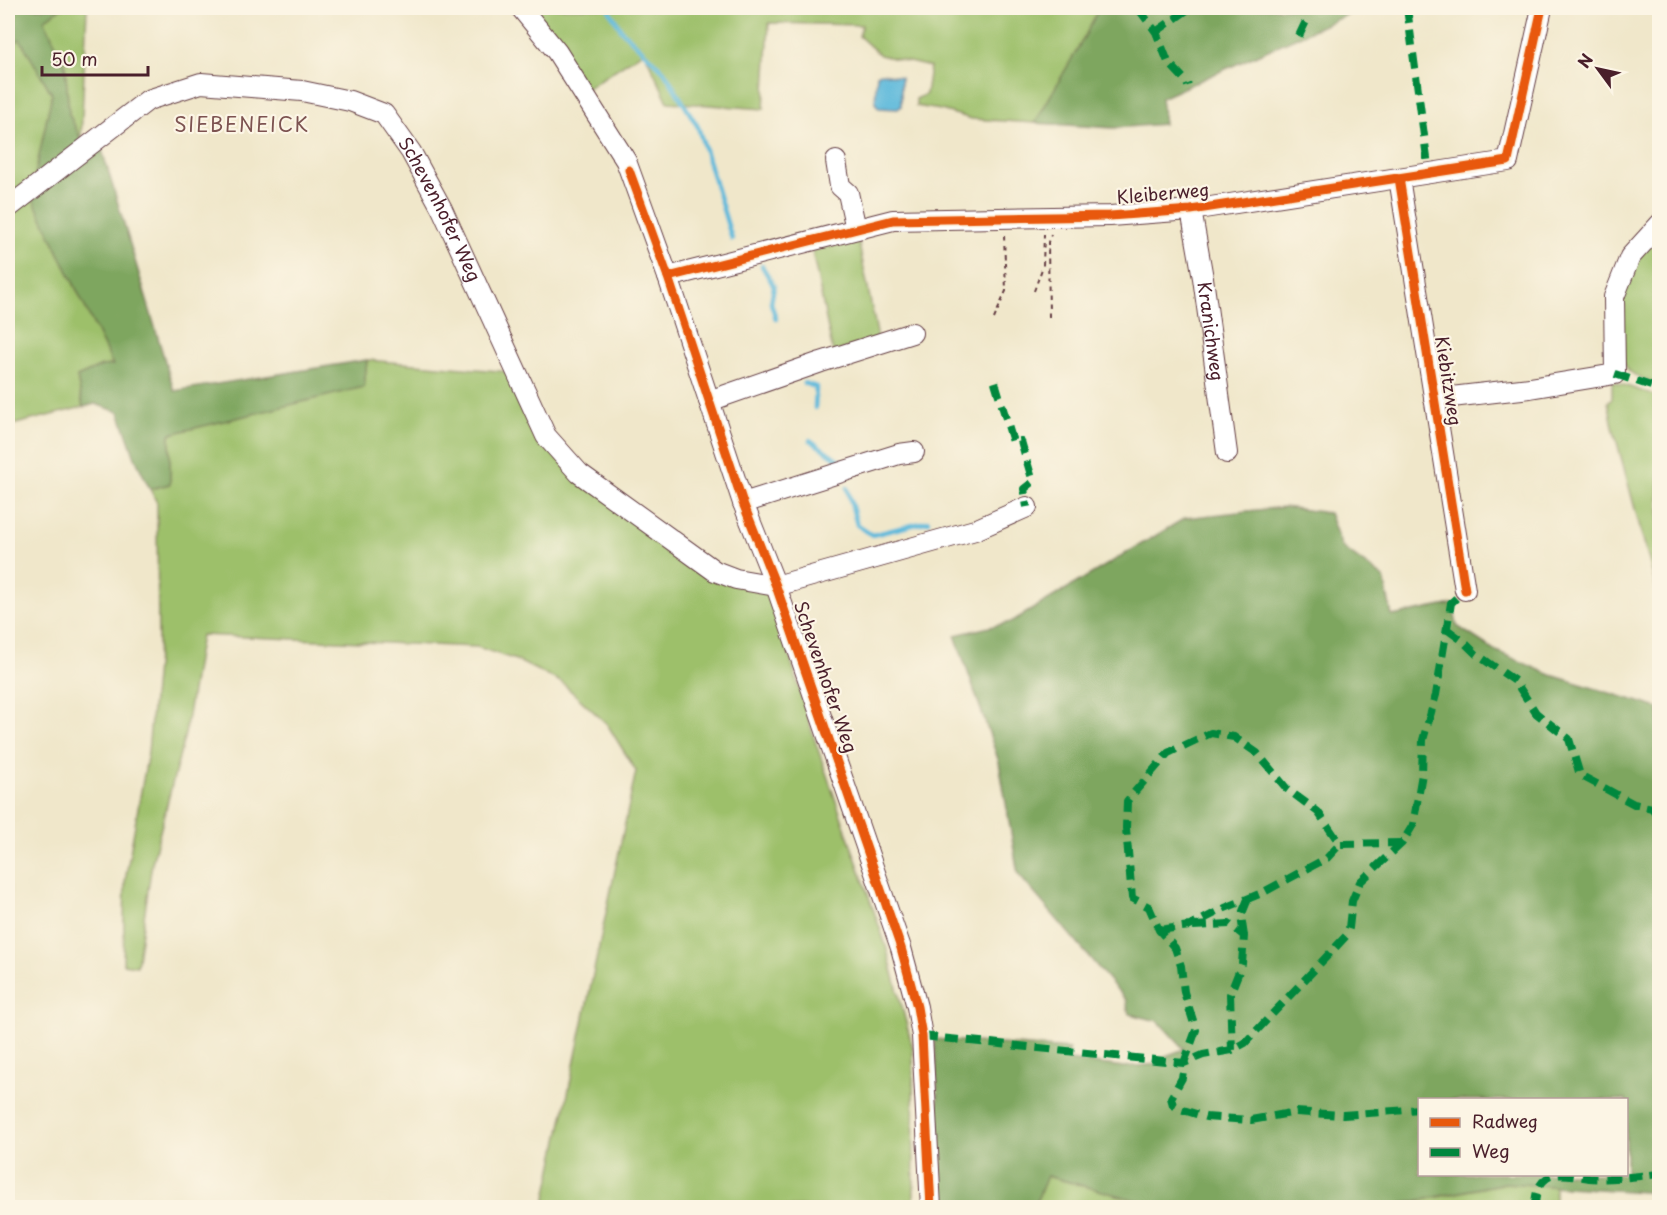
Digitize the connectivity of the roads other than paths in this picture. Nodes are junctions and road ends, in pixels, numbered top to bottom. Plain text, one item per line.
1 (521, 8) edge
2 (1542, 8) edge
3 (836, 161) dead end
4 (1399, 178) junction
5 (8, 208) edge
6 (1191, 210) junction
7 (1659, 224) edge
8 (856, 229) junction
9 (668, 277) junction
10 (912, 333) dead end
11 (1434, 399) junction
12 (710, 401) junction
13 (914, 452) dead end
14 (1227, 453) dead end
15 (743, 503) junction
16 (1027, 507) dead end
17 (776, 586) junction
18 (1465, 590) dead end
19 (931, 1208) edge

1 - 9 street, Schevenhofer Weg
2 - 4 street, Kleiberweg
3 - 8 street
4 - 6 street, Kleiberweg
4 - 11 street, Kiebitzweg
5 - 17 street, Schevenhofer Weg
6 - 8 street, Kleiberweg
6 - 14 street, Kranichweg
7 - 11 street
8 - 9 street, Kleiberweg
9 - 12 street, Schevenhofer Weg
10 - 12 street
11 - 18 street, Kiebitzweg
12 - 15 street, Schevenhofer Weg
13 - 15 street
15 - 17 street, Schevenhofer Weg
16 - 17 street, Schevenhofer Weg
17 - 19 street, Schevenhofer Weg

